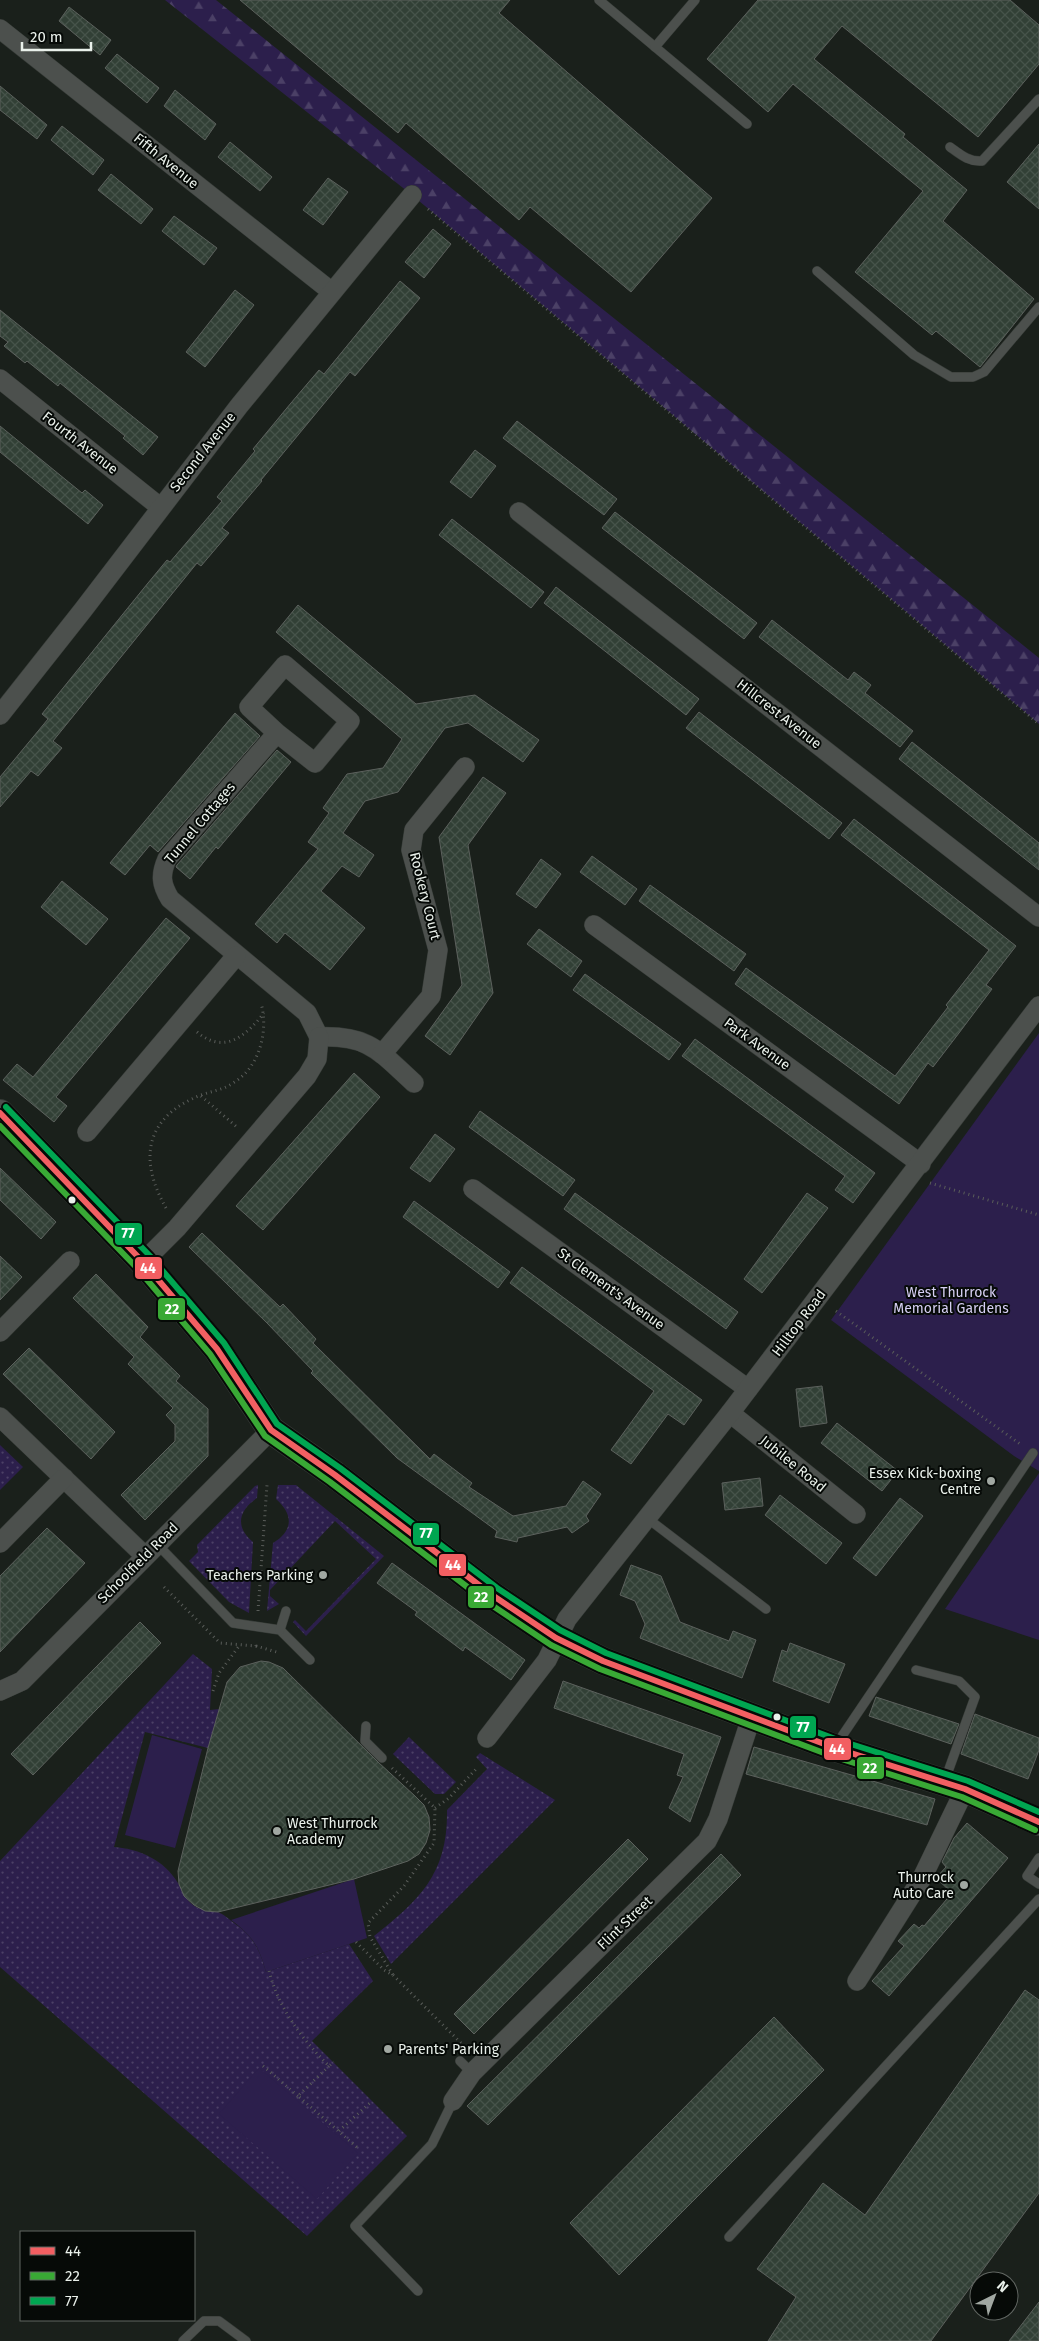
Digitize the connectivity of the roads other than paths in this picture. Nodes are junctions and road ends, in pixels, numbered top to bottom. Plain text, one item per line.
1 (599, 0) edge
2 (695, 0) edge
3 (0, 29) edge
4 (655, 47) junction
5 (1039, 99) edge
6 (747, 124) dead end
7 (950, 147) dead end
8 (412, 196) road end
9 (817, 271) dead end
10 (332, 292) junction
11 (1039, 307) edge
12 (0, 380) edge
13 (160, 507) junction
14 (520, 512) dead end
15 (0, 715) edge
16 (277, 733) junction
17 (464, 767) dead end
18 (1039, 917) edge
19 (594, 925) dead end
20 (236, 956) junction
21 (1039, 1006) edge
22 (319, 1037) junction
23 (382, 1054) junction
24 (414, 1083) dead end
25 (0, 1113) edge
26 (87, 1132) dead end
27 (921, 1164) junction
28 (473, 1189) dead end
29 (70, 1261) dead end
30 (143, 1262) junction
31 (0, 1332) edge
32 (748, 1389) junction
33 (730, 1413) junction
34 (0, 1417) edge
35 (271, 1430) junction
36 (1033, 1453) road end
37 (64, 1478) junction
38 (856, 1514) dead end
39 (647, 1518) junction
40 (0, 1543) edge
41 (151, 1550) junction
42 (766, 1610) dead end
43 (286, 1611) dead end
44 (280, 1630) junction
45 (556, 1638) junction
46 (310, 1660) dead end
47 (916, 1670) dead end
48 (0, 1692) edge
49 (752, 1715) junction
50 (366, 1726) dead end
51 (487, 1738) dead end
52 (835, 1748) junction
53 (382, 1758) road end
54 (954, 1786) junction
55 (1039, 1822) edge
56 (1039, 1858) edge
57 (1039, 1884) edge
58 (1039, 1899) edge
59 (857, 1981) dead end
60 (453, 2101) joint
61 (729, 2237) dead end
62 (418, 2291) dead end
63 (183, 2341) edge
64 (246, 2341) edge

1 - 4 lane
2 - 4 lane
3 - 10 street, Fifth Avenue
4 - 6 lane
5 - 7 lane
8 - 10 street, Second Avenue
9 - 11 lane
10 - 13 street, Second Avenue
12 - 13 street, Fourth Avenue
13 - 15 street, Second Avenue
14 - 18 street, Hillcrest Avenue
16 - 16 street
16 - 20 street, Tunnel Cottages
17 - 23 street, Rookery Court
19 - 27 street, Park Avenue
20 - 22 street, Tunnel Cottages
20 - 26 street
21 - 27 street, Hilltop Road
22 - 23 street
22 - 30 street
23 - 24 street
25 - 30 street
27 - 32 street, Hilltop Road
28 - 32 street, St Clement's Avenue
29 - 31 street
30 - 35 street
32 - 33 street, Hilltop Road
33 - 38 street, Jubilee Road
33 - 39 street, Hilltop Road
34 - 37 street
35 - 41 street, Schoolfield Road
35 - 45 street
36 - 52 lane
37 - 40 street
37 - 41 street
39 - 42 lane
39 - 45 street, Hilltop Road
41 - 44 lane
41 - 48 street, Schoolfield Road
43 - 44 lane
44 - 46 lane
45 - 49 street
45 - 51 street, Hilltop Road
47 - 54 lane
49 - 52 street
49 - 60 street, Flint Street
50 - 53 lane
52 - 54 street
54 - 55 street
54 - 59 street
56 - 57 lane
58 - 61 lane
60 - 62 lane
63 - 64 lane

